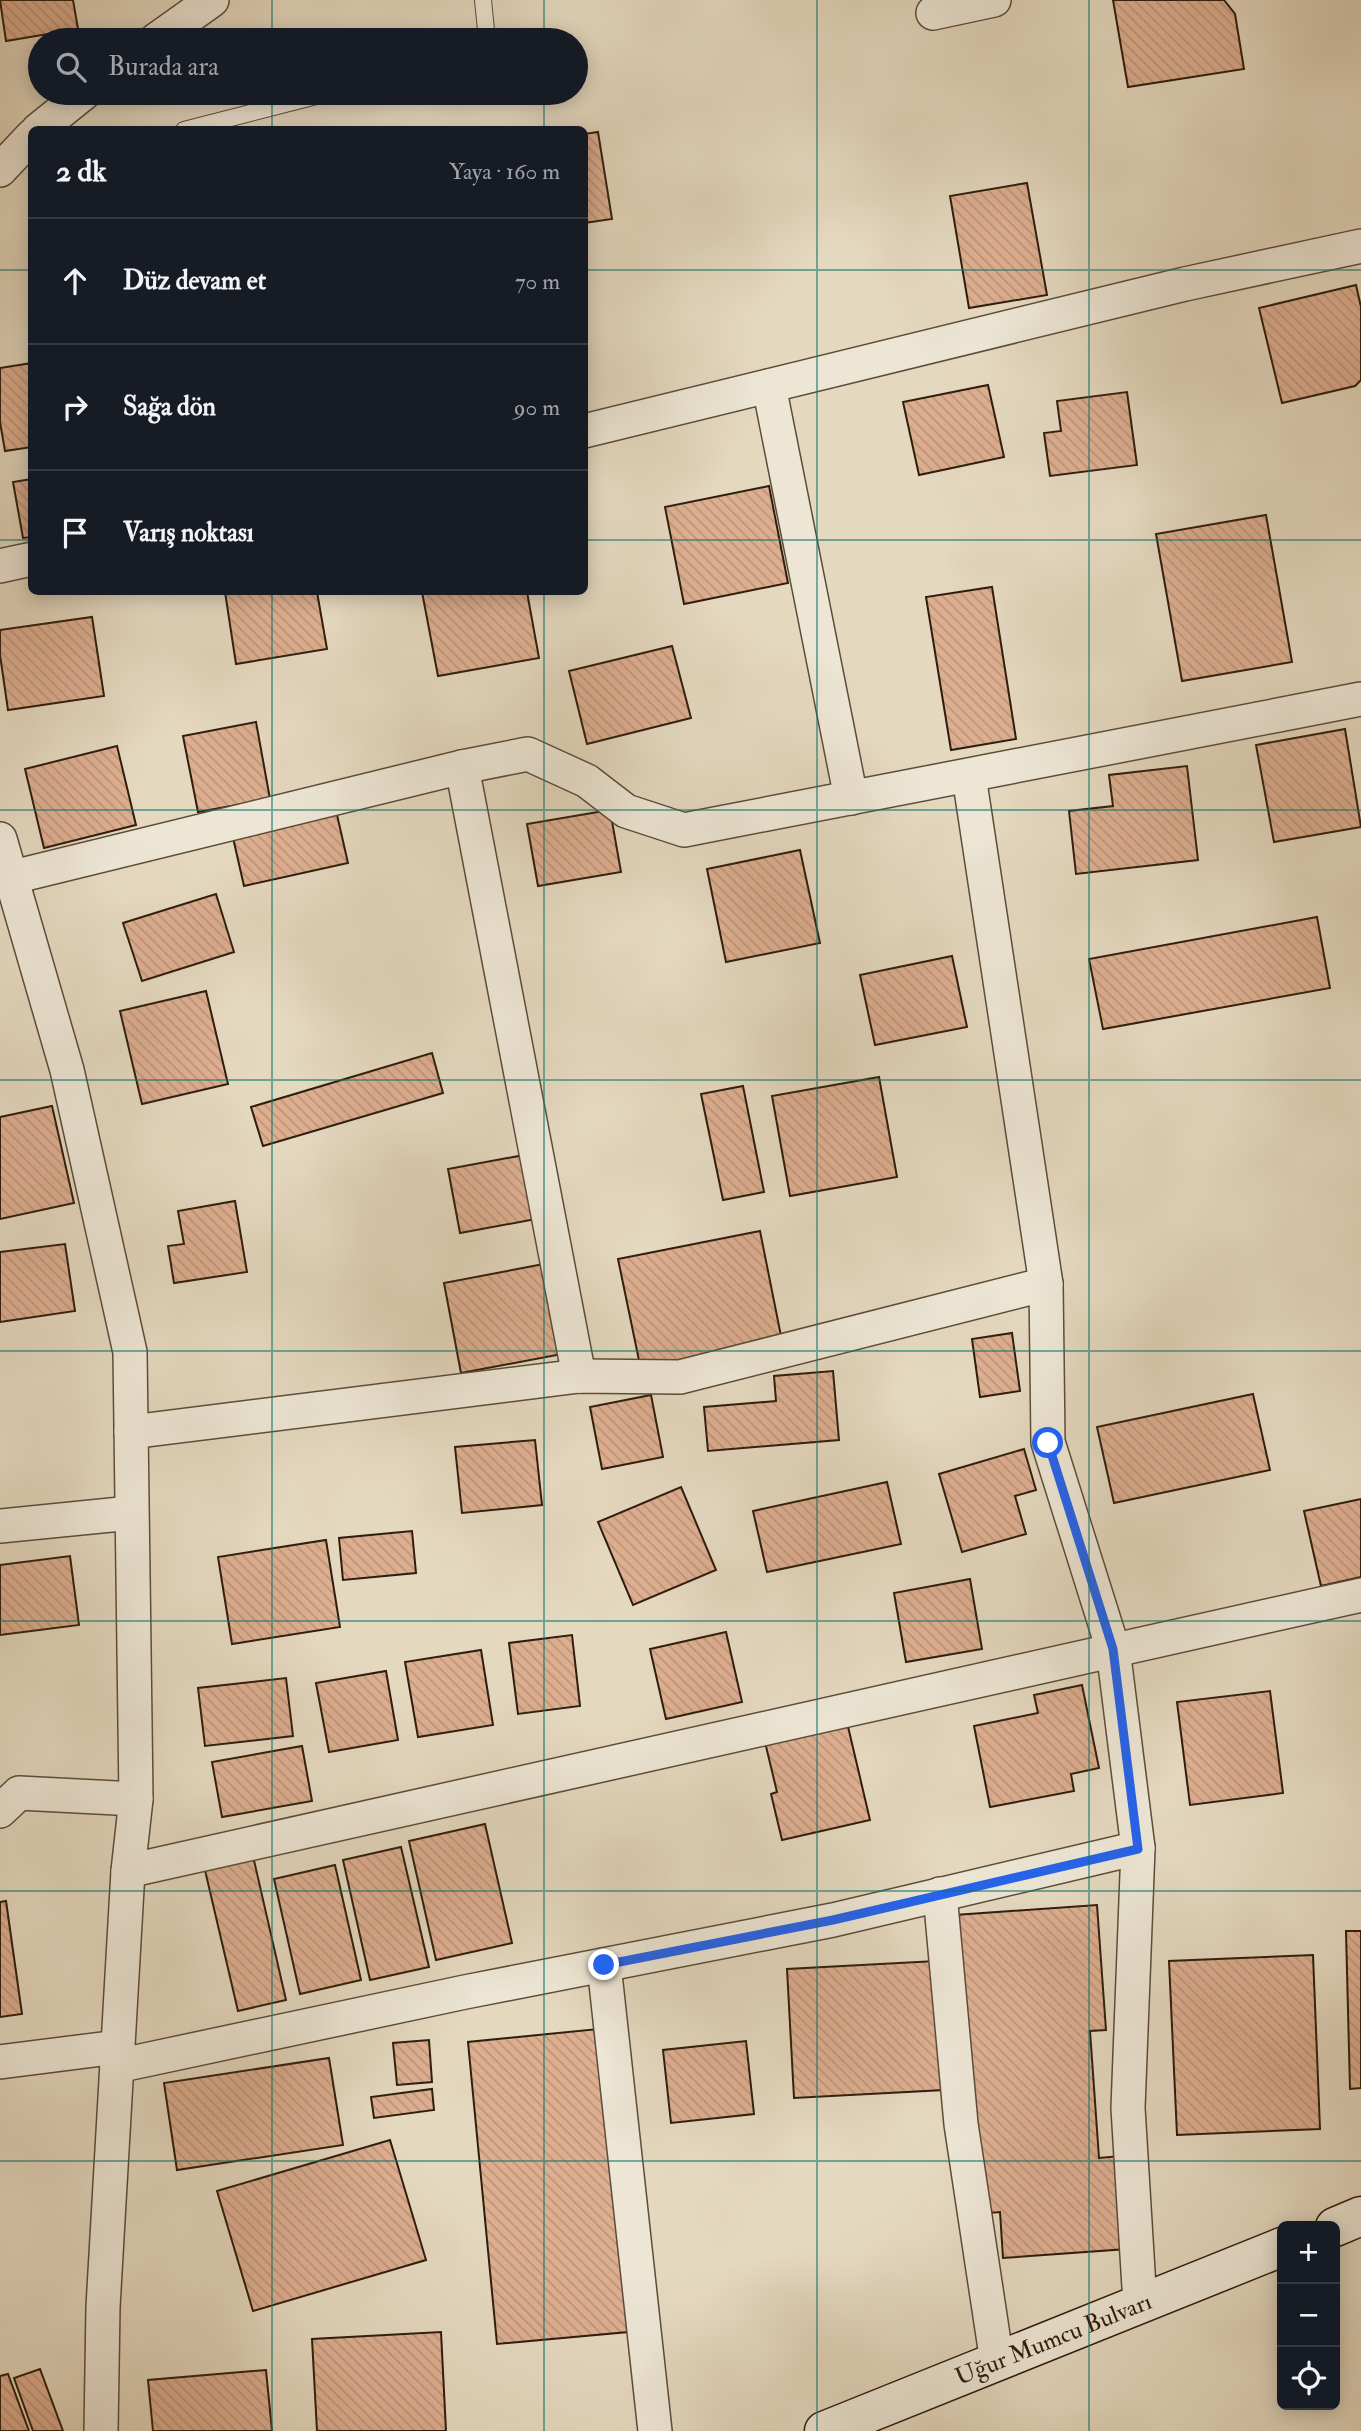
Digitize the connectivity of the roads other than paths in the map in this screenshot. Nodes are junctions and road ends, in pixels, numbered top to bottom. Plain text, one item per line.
1 (212, 0) edge
2 (483, 0) edge
3 (994, 0) edge
4 (933, 13) dead end
5 (173, 28) edge
6 (486, 28) edge
7 (70, 105) edge
8 (281, 105) edge
9 (46, 126) edge
10 (200, 126) edge
11 (28, 142) edge
12 (0, 170) edge
13 (1361, 246) edge
14 (769, 386) junction
15 (588, 429) edge
16 (28, 560) edge
17 (0, 566) edge
18 (1361, 699) edge
19 (462, 767) junction
20 (969, 776) junction
21 (850, 798) junction
22 (0, 839) edge
23 (9, 878) junction
24 (1046, 1284) junction
25 (579, 1376) junction
26 (131, 1432) junction
27 (131, 1513) junction
28 (0, 1526) edge
29 (1361, 1595) edge
30 (1113, 1649) junction
31 (136, 1799) junction
32 (0, 1811) edge
33 (1138, 1849) junction
34 (128, 1871) junction
35 (940, 1894) junction
36 (604, 1965) junction
37 (118, 2056) junction
38 (0, 2062) edge
39 (1361, 2216) edge
40 (1340, 2225) edge
41 (1277, 2249) edge
42 (1140, 2304) junction
43 (997, 2362) junction
44 (100, 2431) edge
45 (655, 2431) edge
46 (824, 2431) edge

1 - 5 street
2 - 6 lane
3 - 4 street
7 - 9 street
8 - 10 lane
11 - 12 street
13 - 14 street
14 - 15 street
14 - 21 street
16 - 17 street
18 - 20 street
19 - 21 street
19 - 23 street
19 - 25 street
20 - 21 street
20 - 24 street
22 - 23 street
23 - 26 street
24 - 25 street
24 - 30 street
25 - 26 street
26 - 27 street
27 - 28 street
27 - 31 street
29 - 30 street
30 - 33 street
30 - 34 street
31 - 32 street
31 - 34 street
33 - 35 street
33 - 42 street
34 - 37 street
35 - 36 street
35 - 43 street
36 - 37 street
36 - 45 street
37 - 38 street
37 - 44 street
39 - 40 street
41 - 42 street, Uğur Mumcu Bulvarı
42 - 43 street, Uğur Mumcu Bulvarı
43 - 46 street, Uğur Mumcu Bulvarı

